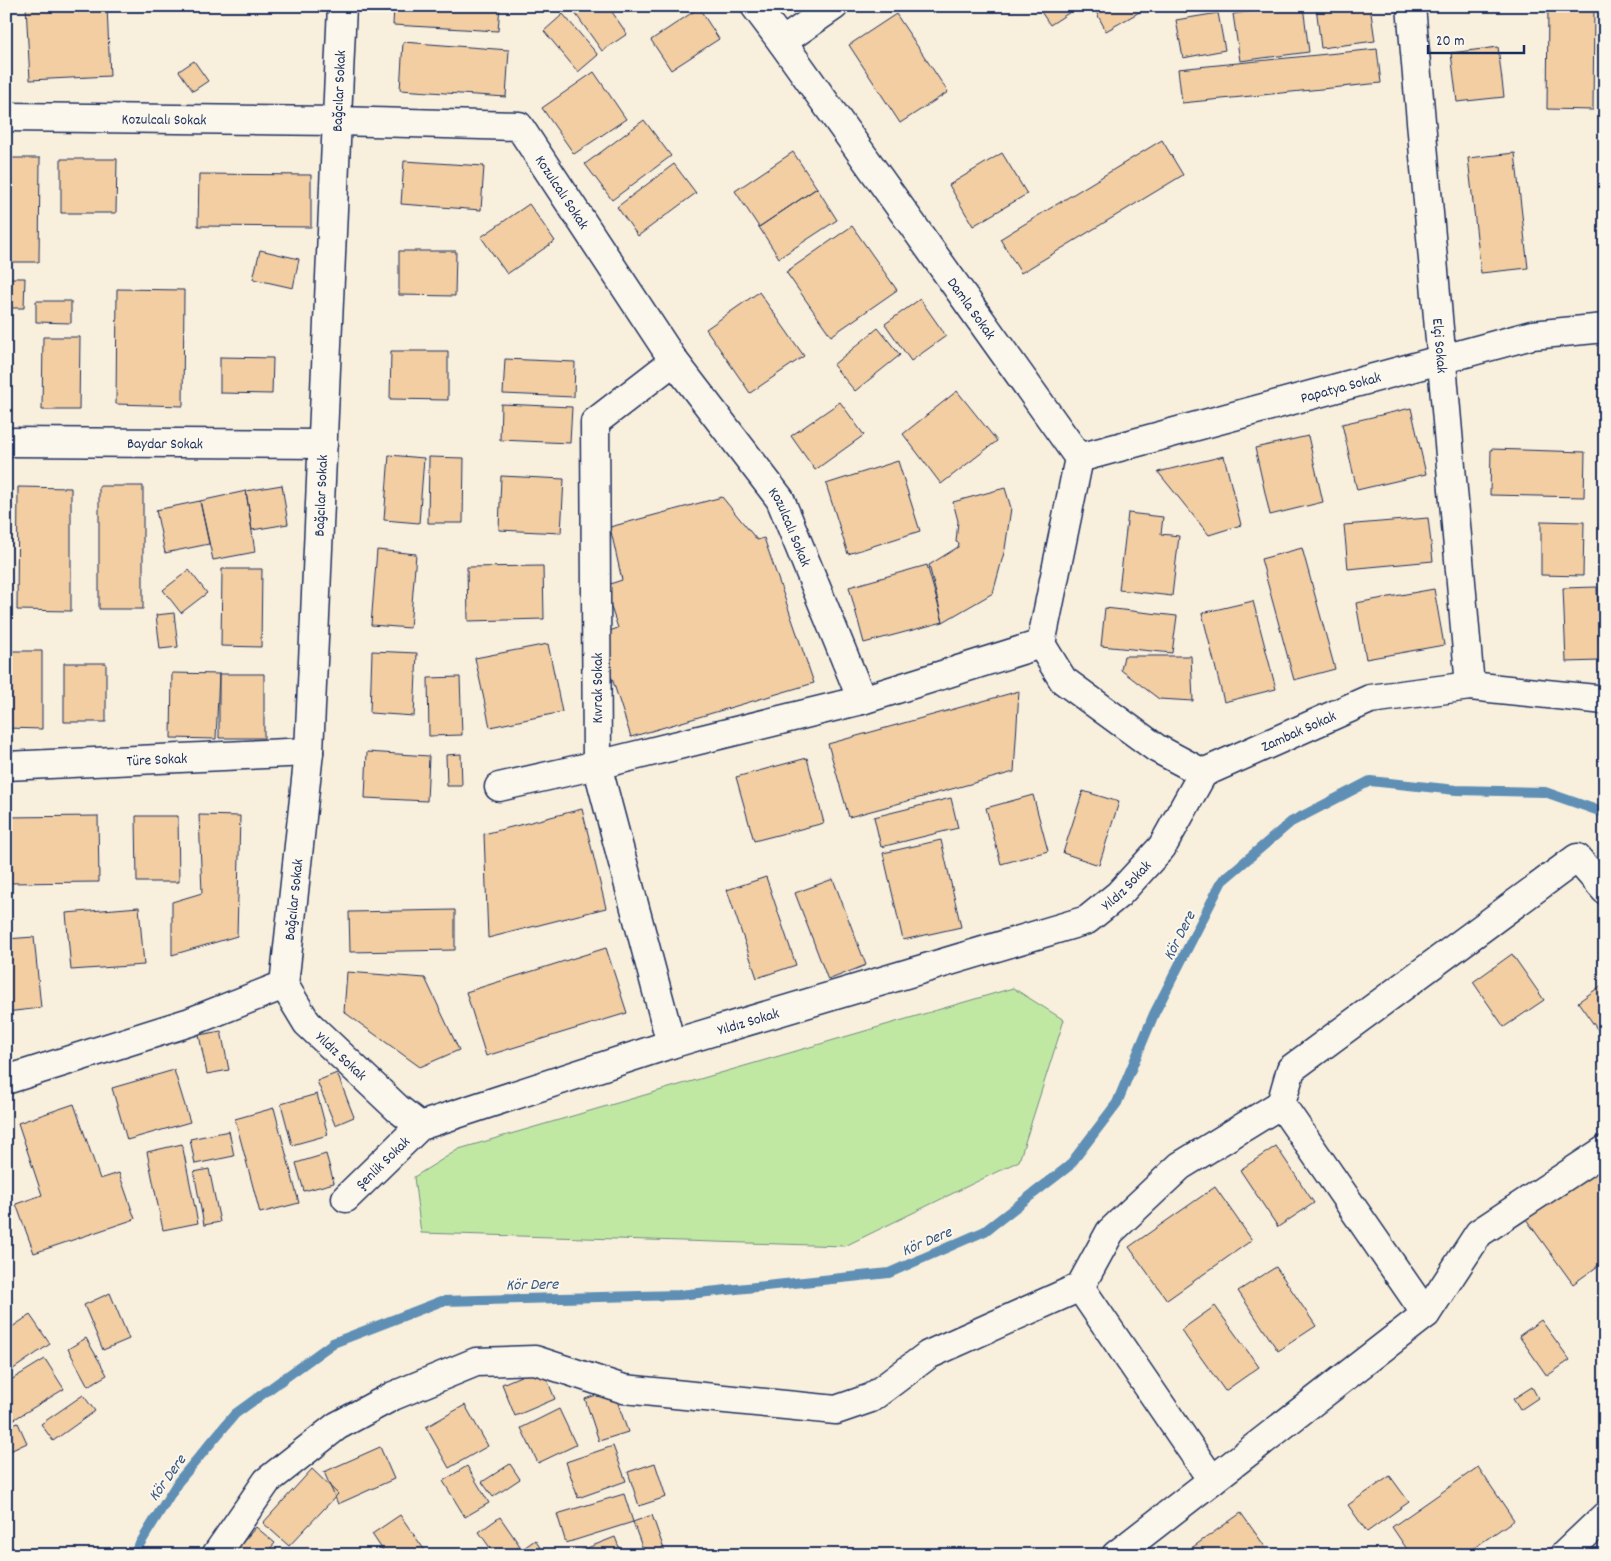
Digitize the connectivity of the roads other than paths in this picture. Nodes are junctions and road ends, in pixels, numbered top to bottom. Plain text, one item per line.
1 (342, 6) edge
2 (755, 6) edge
3 (834, 6) edge
4 (1411, 6) edge
5 (782, 42) junction
6 (6, 117) edge
7 (337, 121) junction
8 (1605, 328) edge
9 (1442, 360) junction
10 (674, 361) junction
11 (6, 442) edge
12 (323, 444) junction
13 (1078, 458) junction
14 (1041, 644) junction
15 (1470, 686) junction
16 (862, 700) junction
17 (1605, 700) edge
18 (309, 752) junction
19 (597, 765) junction
20 (6, 766) edge
21 (1204, 773) junction
22 (499, 787) dead end
23 (1605, 890) edge
24 (284, 984) junction
25 (671, 1044) junction
26 (6, 1080) edge
27 (1281, 1104) junction
28 (420, 1126) junction
29 (1605, 1150) edge
30 (346, 1198) dead end
31 (1080, 1286) junction
32 (1426, 1314) junction
33 (1212, 1480) junction
34 (1605, 1516) edge
35 (1143, 1547) edge
36 (216, 1555) edge
37 (1116, 1555) edge
38 (1564, 1555) edge

1 - 7 street, Bağcılar Sokak
2 - 5 street, Damla Sokak
3 - 5 street
4 - 9 street, Elçi Sokak
5 - 13 street, Damla Sokak
6 - 7 street, Kozulcalı Sokak
7 - 10 street, Kozulcalı Sokak
7 - 12 street, Bağcılar Sokak
8 - 9 street, Papatya Sokak
9 - 13 street, Papatya Sokak
9 - 15 street, Elçi Sokak
10 - 16 street, Kozulcalı Sokak
10 - 19 street, Kıvrak Sokak
11 - 12 street, Baydar Sokak
12 - 18 street, Bağcılar Sokak
13 - 14 street
14 - 16 street
14 - 21 street
15 - 17 street, Zambak Sokak
15 - 21 street, Zambak Sokak
16 - 19 street
18 - 20 street, Türe Sokak
18 - 24 street, Bağcılar Sokak
19 - 22 street
19 - 25 street, Kıvrak Sokak
21 - 25 street, Yıldız Sokak
23 - 27 street
24 - 26 street
24 - 28 street, Yıldız Sokak
25 - 28 street, Yıldız Sokak
27 - 31 street
27 - 32 street
28 - 30 street, Şenlik Sokak
29 - 32 street
31 - 33 street
31 - 36 street
32 - 33 street
33 - 35 street
34 - 38 street
35 - 37 street

